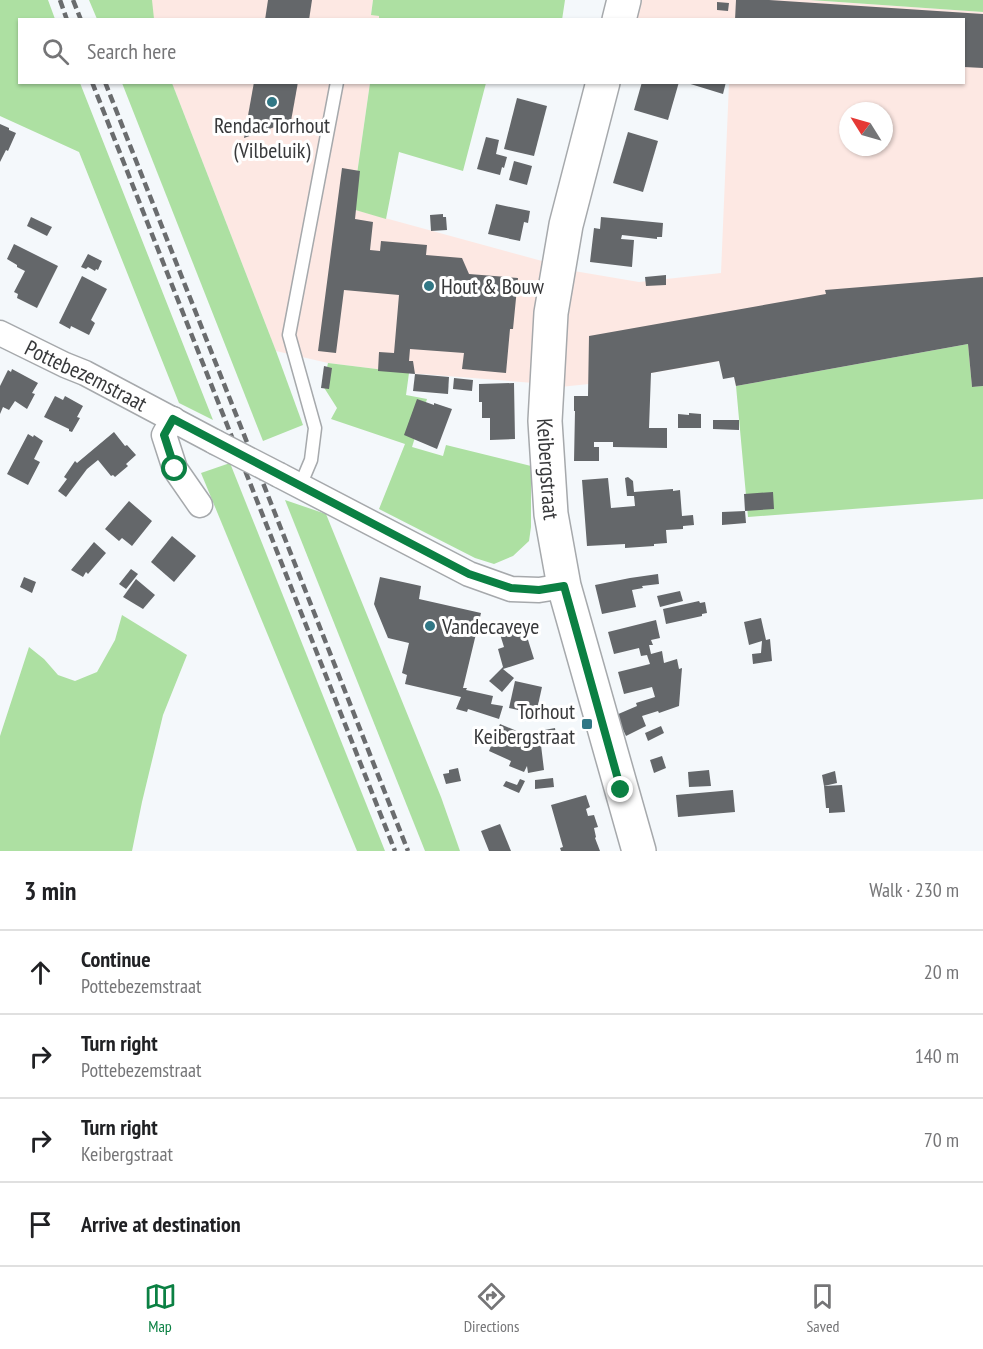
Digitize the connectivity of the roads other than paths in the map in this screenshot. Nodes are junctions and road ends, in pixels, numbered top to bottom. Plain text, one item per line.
1 (624, 0) edge
2 (620, 18) edge
3 (337, 84) edge
4 (602, 84) edge
5 (0, 333) edge
6 (173, 419) junction
7 (289, 481) junction
8 (200, 505) dead end
9 (564, 586) junction
10 (639, 851) edge

1 - 2 street
3 - 7 lane
4 - 9 street, Keibergstraat
5 - 6 street, Pottebezemstraat
6 - 7 street, Pottebezemstraat, bridge
6 - 8 street, Pottebezemstraat
7 - 9 street, Pottebezemstraat
9 - 10 street, Keibergstraat

